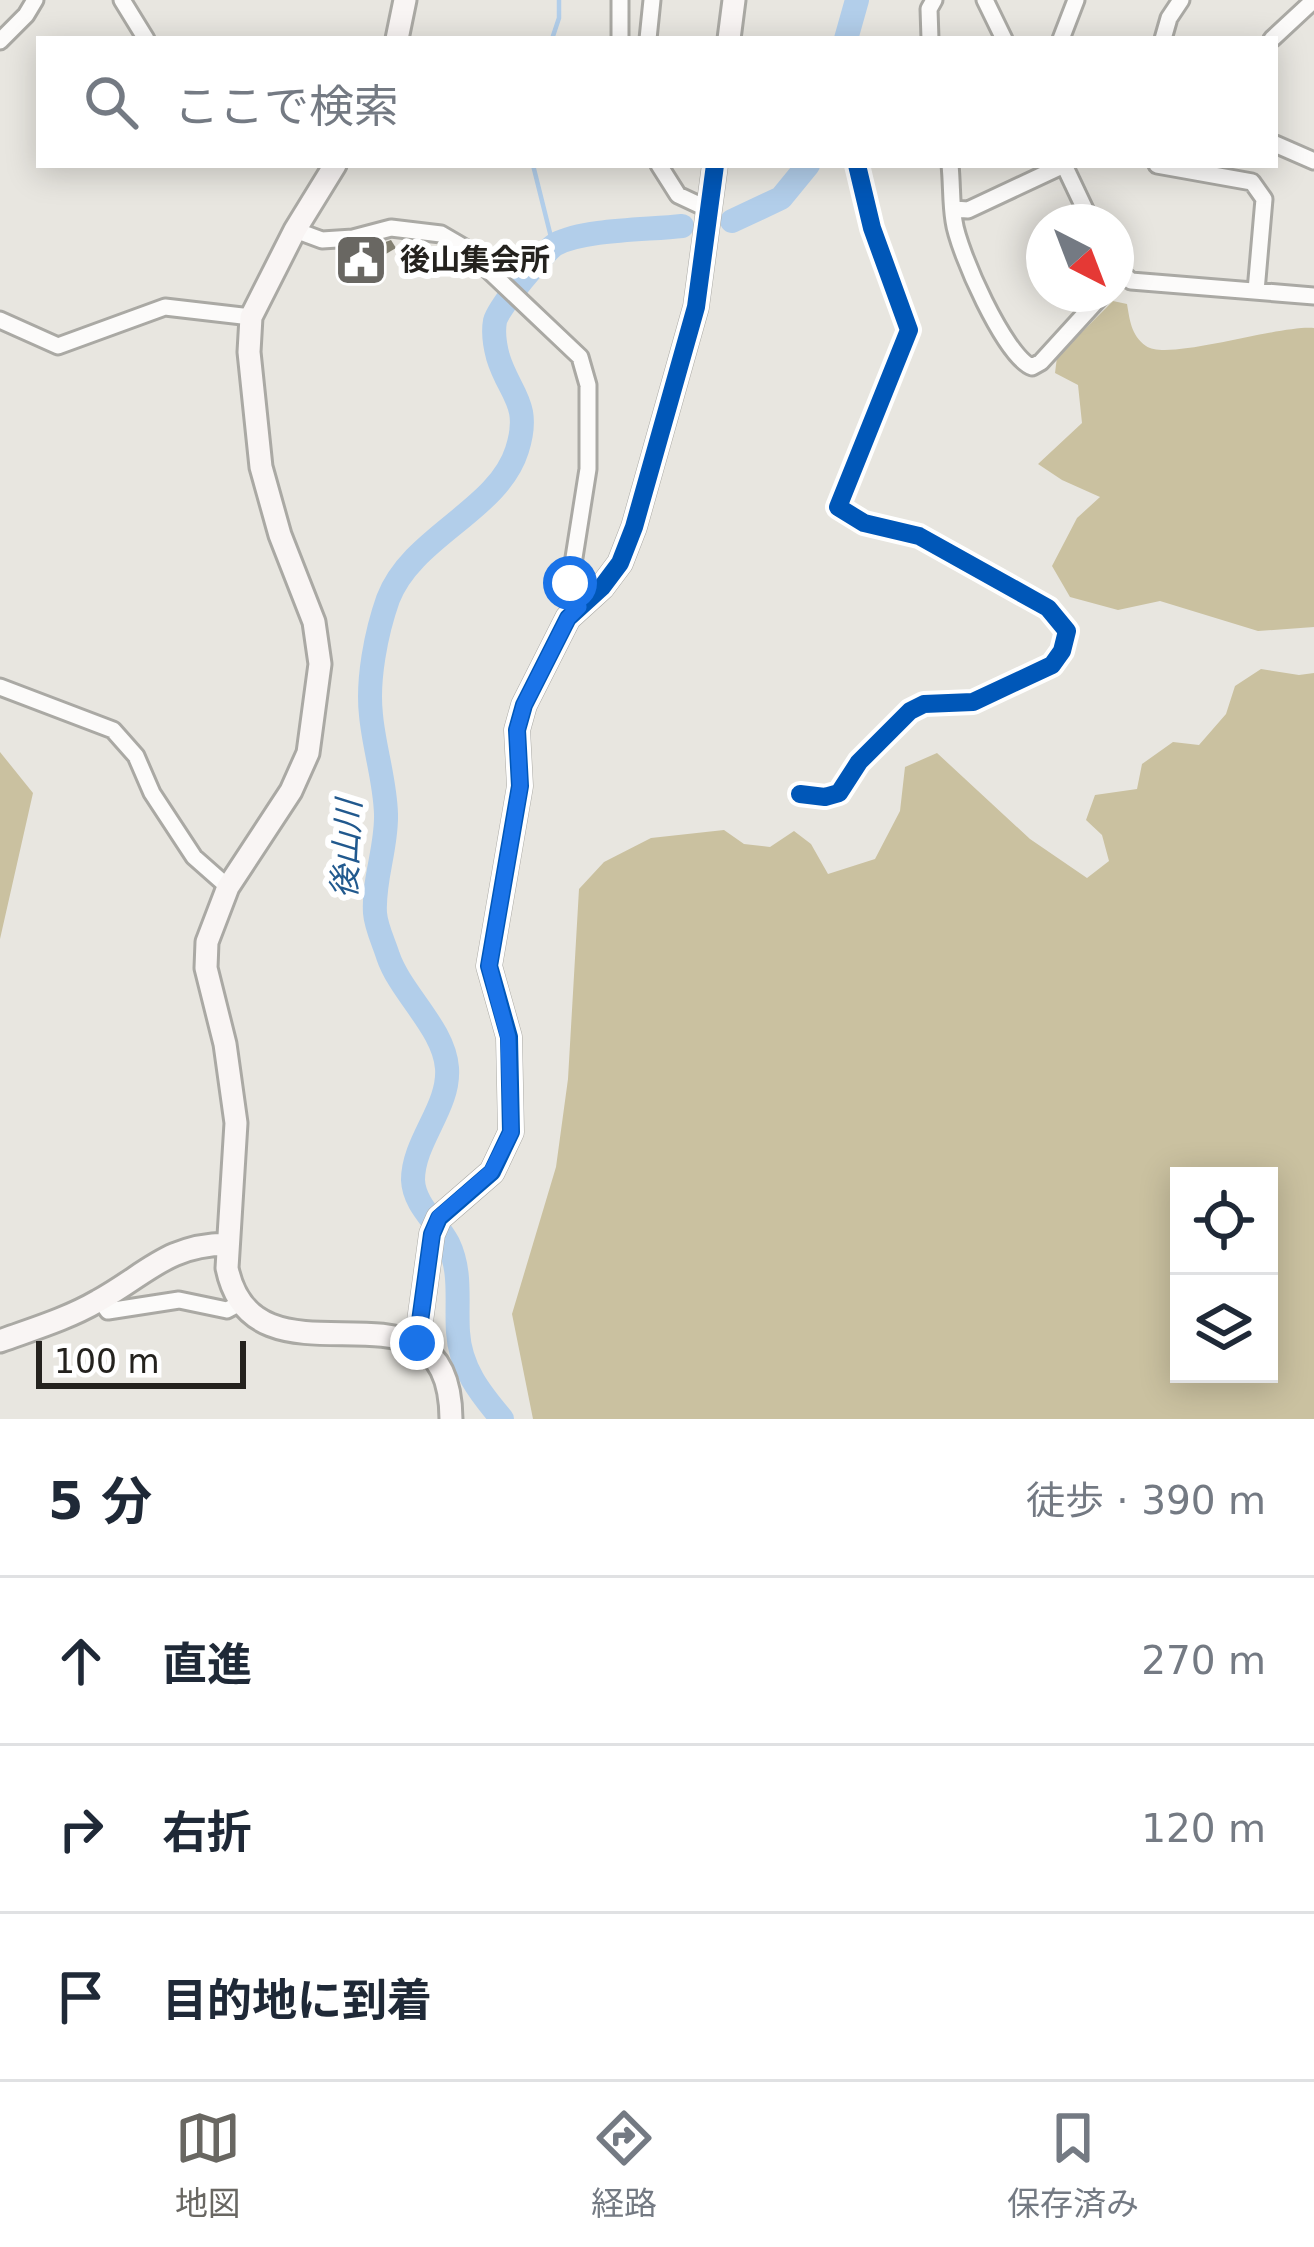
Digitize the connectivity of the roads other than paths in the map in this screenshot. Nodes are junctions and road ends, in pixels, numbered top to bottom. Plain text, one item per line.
1 (35, 0) edge
2 (122, 0) edge
3 (405, 0) edge
4 (620, 0) edge
5 (652, 0) edge
6 (734, 0) edge
7 (934, 0) edge
8 (985, 0) edge
9 (1076, 0) edge
10 (1181, 0) edge
11 (1314, 0) edge
12 (144, 36) edge
13 (398, 36) edge
14 (620, 36) edge
15 (648, 36) edge
16 (729, 36) edge
17 (931, 36) edge
18 (1003, 36) edge
19 (1062, 36) edge
20 (1164, 36) edge
21 (1275, 36) edge
22 (0, 41) edge
23 (1278, 145) edge
24 (1314, 161) edge
25 (328, 168) edge
26 (660, 168) edge
27 (715, 168) edge
28 (858, 168) edge
29 (950, 168) edge
30 (1058, 168) edge
31 (1065, 168) edge
32 (1174, 168) edge
33 (1082, 204) edge
34 (954, 209) junction
35 (710, 210) junction
36 (295, 230) junction
37 (1134, 280) edge
38 (1256, 291) junction
39 (1314, 296) edge
40 (1087, 312) edge
41 (251, 316) junction
42 (0, 320) edge
43 (579, 607) junction
44 (0, 687) edge
45 (800, 794) dead end
46 (228, 887) junction
47 (227, 1244) junction
48 (100, 1300) junction
49 (240, 1303) junction
50 (0, 1341) edge
51 (417, 1343) junction
52 (451, 1419) edge

1 - 22 street
2 - 12 street
3 - 13 street
4 - 14 street
5 - 15 street
6 - 16 street
7 - 17 street
8 - 18 street
9 - 19 street
10 - 20 street
11 - 21 street
23 - 24 street
25 - 36 street
26 - 35 street
27 - 35 street
28 - 45 street
29 - 34 street
30 - 34 street
31 - 33 street
32 - 38 street
34 - 40 street
35 - 43 street
36 - 41 street
36 - 43 street
37 - 38 street
38 - 39 street
41 - 42 street
41 - 46 street
43 - 51 street
44 - 46 street
46 - 47 street
47 - 48 street
47 - 49 street
48 - 49 street
48 - 50 street
49 - 51 street
51 - 52 street

